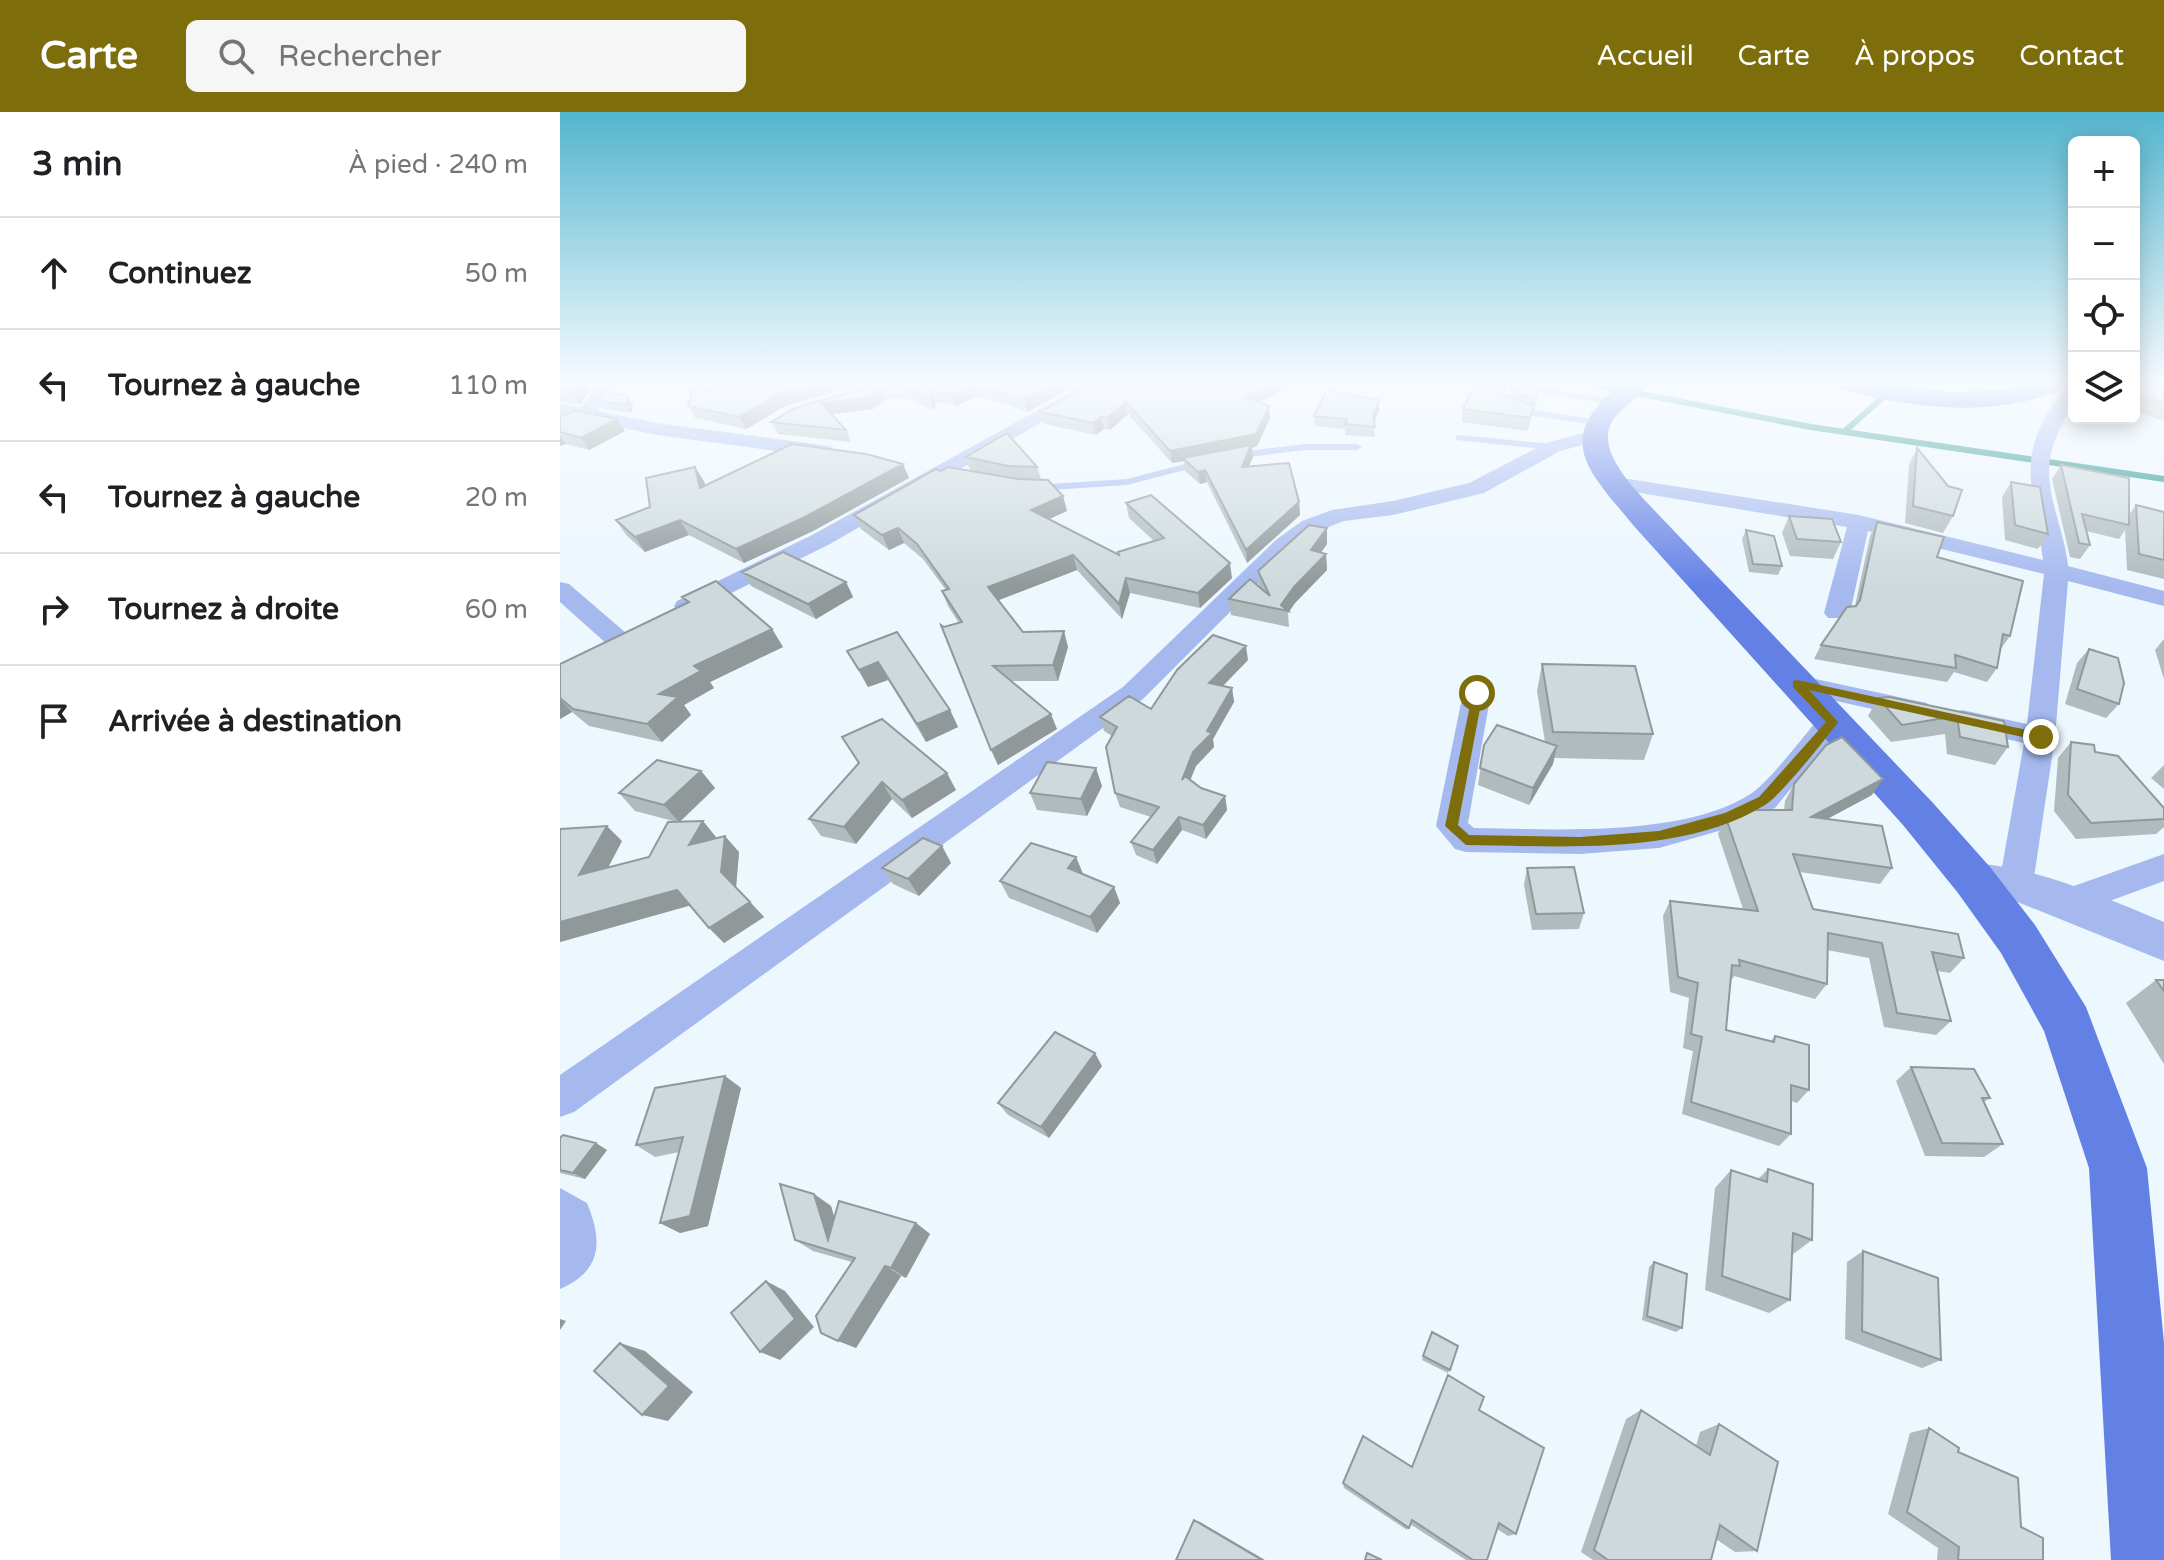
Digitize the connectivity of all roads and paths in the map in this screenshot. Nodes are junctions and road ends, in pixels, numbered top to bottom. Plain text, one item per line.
1 (821, 452) edge
2 (985, 452) edge
3 (1264, 452) edge
4 (1538, 452) edge
5 (1598, 452) edge
6 (2043, 452) edge
7 (846, 455) edge
8 (1225, 456) edge
9 (1211, 460) edge
10 (912, 469) dead end
11 (947, 474) junction
12 (1616, 483) junction
13 (1017, 487) edge
14 (1859, 522) junction
15 (2056, 571) junction
16 (560, 589) edge
17 (2164, 599) edge
18 (672, 612) edge
19 (1837, 613) dead end
20 (589, 652) edge
21 (1797, 684) junction
22 (1477, 693) dead end
23 (1832, 722) junction
24 (2041, 737) junction
25 (2164, 867) edge
26 (1995, 882) junction
27 (2069, 902) junction
28 (2164, 942) edge
29 (560, 1098) edge
30 (560, 1210) edge
31 (560, 1266) edge
32 (2152, 1456) edge
33 (2148, 1560) edge

1 - 7 street
2 - 11 street
3 - 8 lane
4 - 29 street
5 - 12 main road
6 - 15 street
9 - 13 lane
10 - 11 street
11 - 18 street
12 - 14 street
12 - 21 main road
14 - 15 street
14 - 19 street
15 - 17 street
15 - 24 street
16 - 20 street
21 - 23 main road
21 - 24 street
22 - 23 street
23 - 26 main road
24 - 26 street
25 - 27 street
26 - 27 street
26 - 32 main road
27 - 28 street
30 - 31 street
32 - 33 main road

